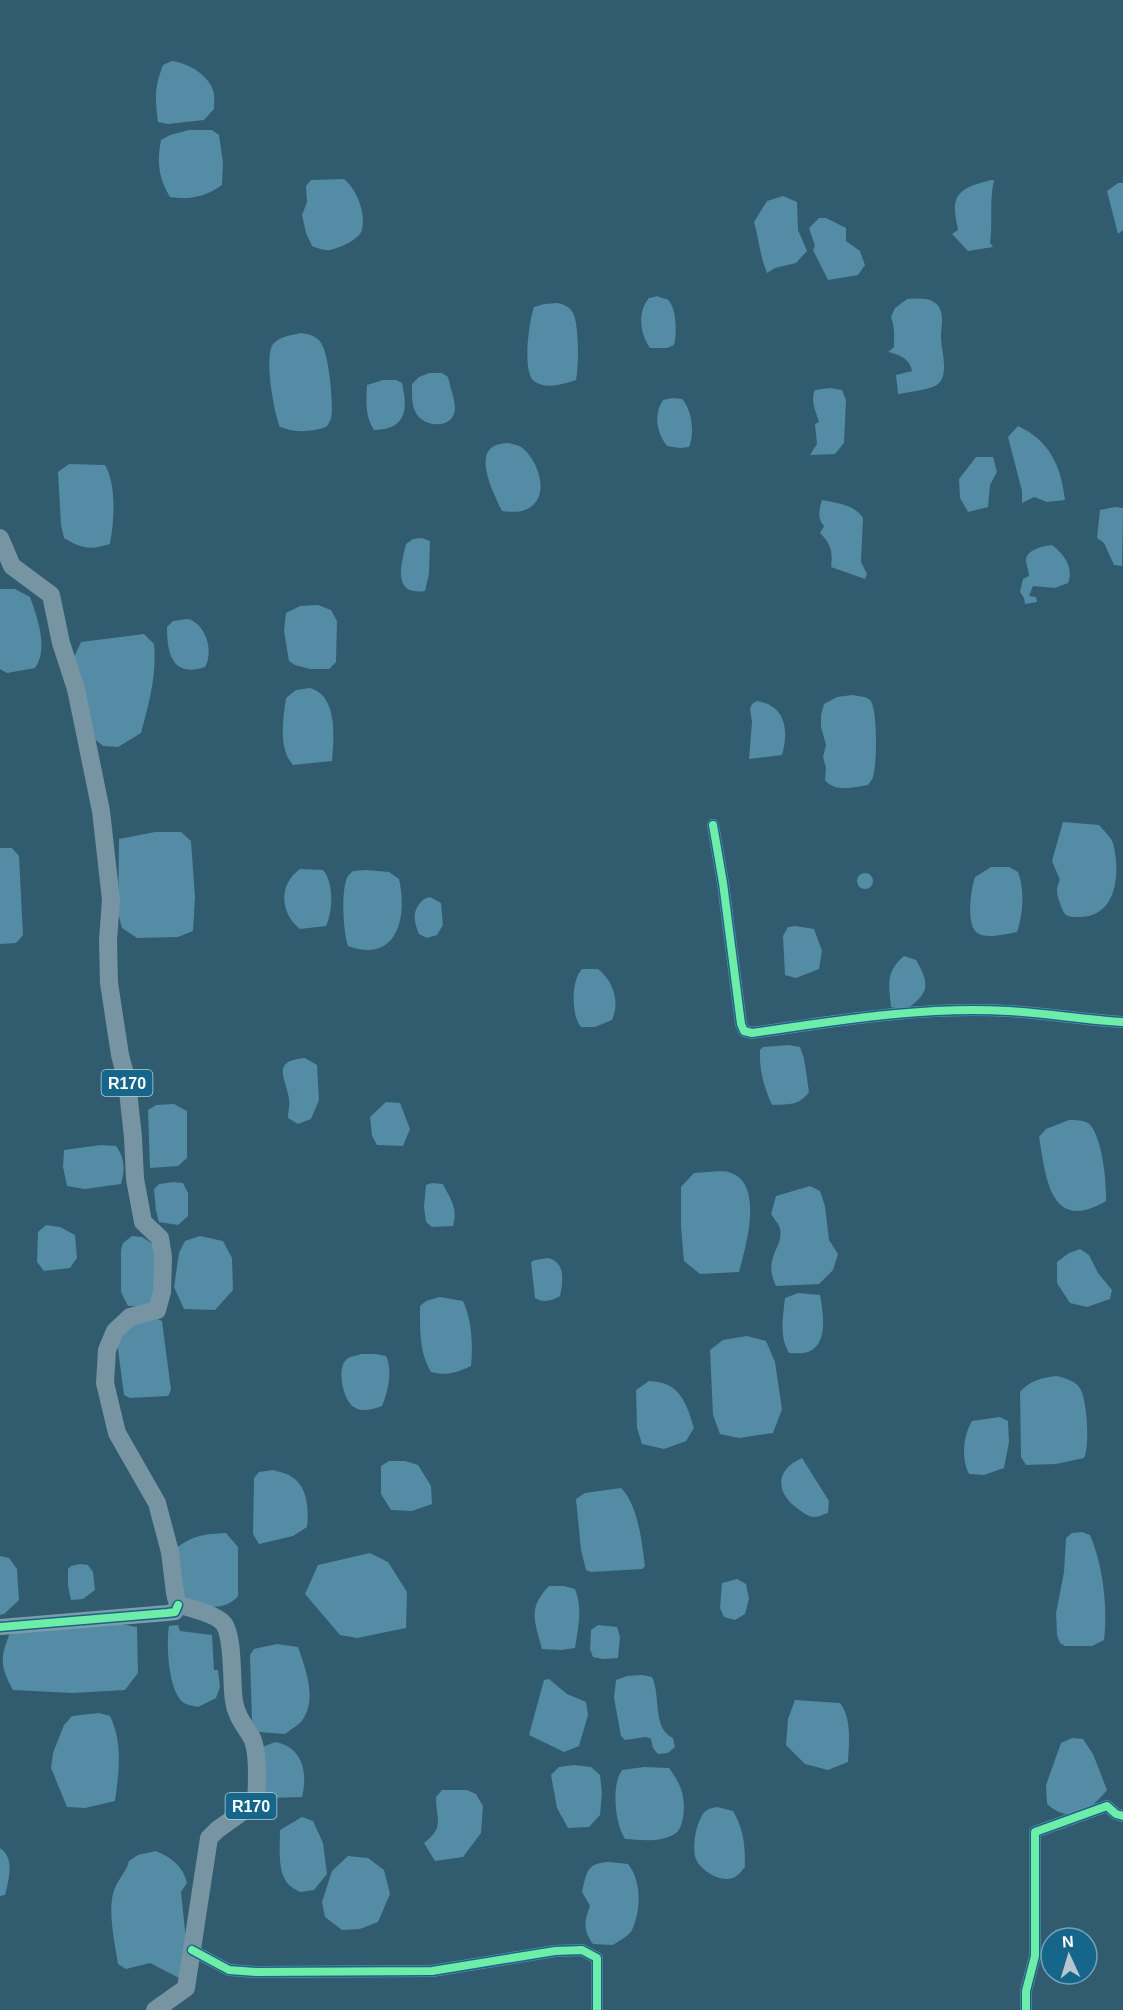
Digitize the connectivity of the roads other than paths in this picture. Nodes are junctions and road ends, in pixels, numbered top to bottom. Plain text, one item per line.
1 (0, 537) edge
2 (713, 825) dead end
3 (1123, 1022) edge
4 (178, 1605) junction
5 (0, 1627) edge
6 (1123, 1816) edge
7 (192, 1950) junction
8 (155, 2010) edge
9 (597, 2010) edge
10 (1026, 2010) edge

1 - 4 main road, R170
2 - 3 street
4 - 5 street
4 - 7 main road, R170
6 - 10 street
7 - 8 main road, R170
7 - 9 street

